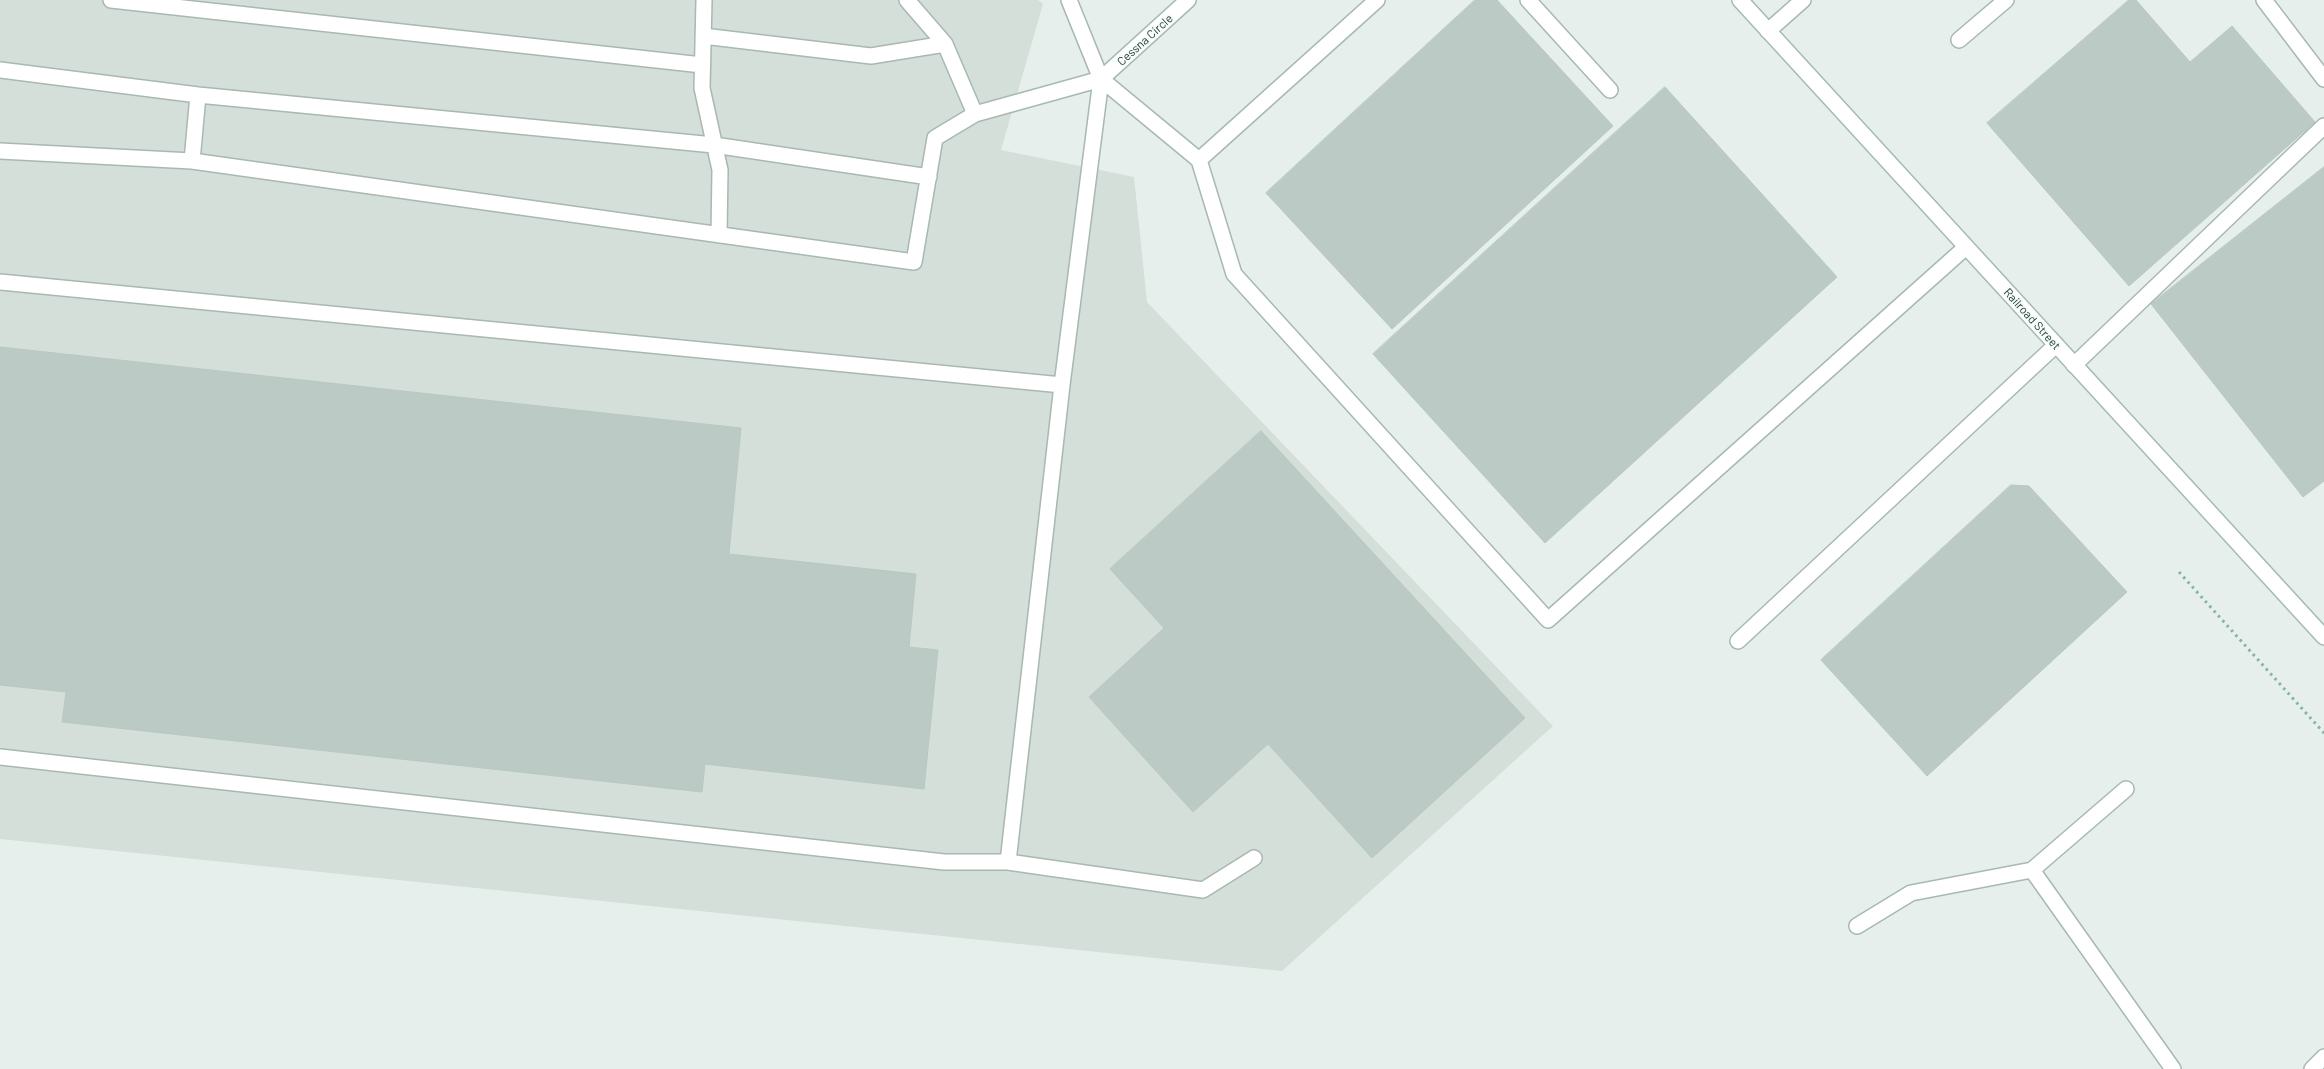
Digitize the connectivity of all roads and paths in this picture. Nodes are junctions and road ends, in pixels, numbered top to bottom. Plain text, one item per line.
1 (111, 0) edge
2 (704, 0) edge
3 (907, 0) edge
4 (1069, 0) edge
5 (1188, 0) edge
6 (1377, 0) edge
7 (1528, 0) edge
8 (1740, 0) edge
9 (1803, 0) edge
10 (2006, 0) edge
11 (2264, 0) edge
12 (1768, 31) junction
13 (703, 36) junction
14 (1959, 40) dead end
15 (945, 44) junction
16 (702, 65) junction
17 (0, 70) edge
18 (2324, 79) edge
19 (1101, 80) junction
20 (1610, 90) dead end
21 (198, 95) junction
22 (975, 114) junction
23 (2324, 126) edge
24 (714, 145) junction
25 (0, 152) edge
26 (1199, 160) junction
27 (192, 161) junction
28 (929, 177) junction
29 (719, 235) junction
30 (1966, 247) junction
31 (0, 282) edge
32 (2056, 345) junction
33 (2074, 365) junction
34 (1062, 385) junction
35 (2179, 572) dead end
36 (2324, 637) edge
37 (1738, 641) dead end
38 (2324, 733) edge
39 (0, 757) edge
40 (2126, 789) dead end
41 (1254, 858) dead end
42 (1008, 862) junction
43 (2032, 870) junction
44 (1857, 926) dead end
45 (2324, 1057) edge
46 (2172, 1069) edge
47 (2312, 1069) edge

1 - 16 main road
2 - 13 main road
3 - 15 main road
4 - 19 main road
5 - 19 main road, Cessna Circle
6 - 26 main road
7 - 20 main road
8 - 12 main road, Railroad Street
9 - 12 main road
10 - 14 main road
11 - 18 main road
12 - 30 main road, Railroad Street
13 - 15 main road
13 - 16 main road
15 - 22 main road
16 - 24 main road
17 - 21 main road
19 - 22 main road
19 - 26 main road
19 - 34 main road
21 - 24 main road
21 - 27 main road
22 - 28 main road
23 - 33 main road
24 - 28 main road
24 - 29 main road
25 - 27 main road
26 - 30 main road
27 - 29 main road
28 - 29 main road
30 - 32 main road, Railroad Street
31 - 34 main road
32 - 33 main road, Railroad Street
32 - 37 main road
33 - 36 main road, Railroad Street
34 - 42 main road
35 - 38 path
39 - 42 main road
40 - 43 main road
41 - 42 main road
43 - 44 main road
43 - 46 main road
45 - 47 main road

